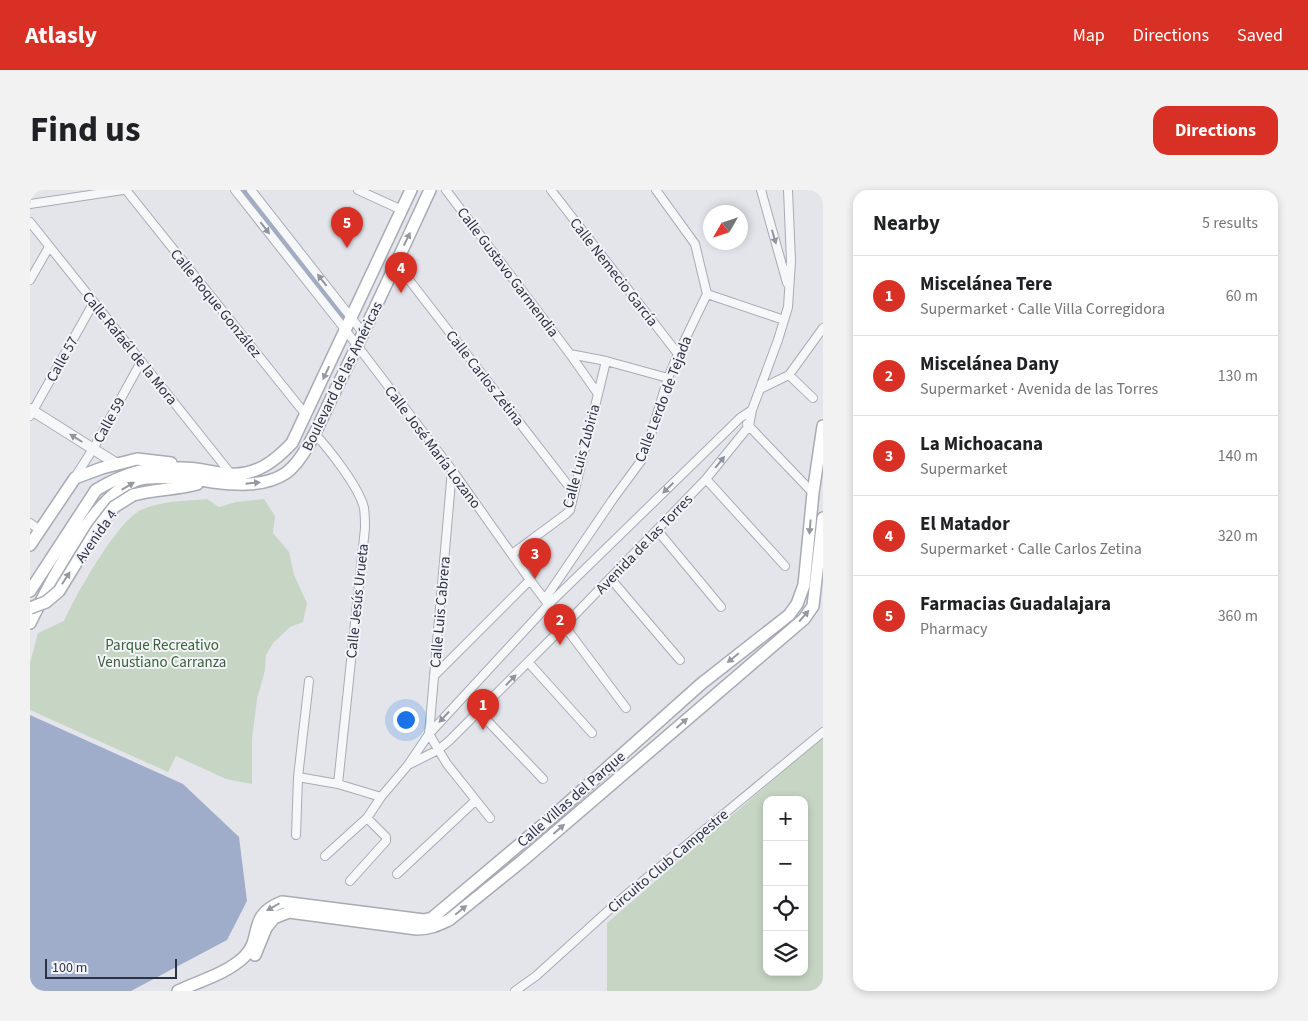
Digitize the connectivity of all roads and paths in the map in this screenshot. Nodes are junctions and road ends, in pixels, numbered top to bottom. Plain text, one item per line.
1 (125, 190) edge
2 (235, 190) edge
3 (251, 190) edge
4 (358, 190) edge
5 (411, 190) edge
6 (430, 190) edge
7 (446, 190) edge
8 (551, 190) edge
9 (656, 190) edge
10 (761, 190) edge
11 (788, 190) edge
12 (30, 204) edge
13 (402, 210) junction
14 (30, 222) edge
15 (50, 247) junction
16 (396, 264) junction
17 (30, 280) edge
18 (788, 290) junction
19 (707, 294) junction
20 (94, 302) junction
21 (352, 318) junction
22 (784, 320) junction
23 (823, 328) edge
24 (345, 331) junction
25 (364, 334) junction
26 (357, 347) junction
27 (570, 354) junction
28 (678, 354) junction
29 (606, 361) junction
30 (141, 362) junction
31 (789, 375) junction
32 (668, 378) junction
33 (760, 389) junction
34 (598, 394) junction
35 (813, 398) dead end
36 (752, 410) junction
37 (31, 412) edge
38 (306, 415) junction
39 (740, 418) junction
40 (749, 426) junction
41 (823, 426) edge
42 (314, 433) junction
43 (93, 449) junction
44 (117, 464) junction
45 (184, 468) junction
46 (452, 470) junction
47 (231, 474) junction
48 (75, 478) junction
49 (706, 479) junction
50 (205, 481) junction
51 (813, 492) junction
52 (574, 493) junction
53 (823, 518) edge
54 (30, 523) edge
55 (40, 530) junction
56 (657, 530) junction
57 (30, 545) edge
58 (512, 554) junction
59 (785, 566) dead end
60 (610, 578) junction
61 (530, 580) junction
62 (30, 592) edge
63 (546, 602) junction
64 (721, 607) dead end
65 (30, 608) edge
66 (30, 623) edge
67 (564, 626) junction
68 (680, 660) dead end
69 (528, 662) junction
70 (434, 676) junction
71 (309, 681) dead end
72 (626, 708) dead end
73 (479, 712) junction
74 (823, 732) edge
75 (429, 734) junction
76 (592, 734) dead end
77 (438, 750) junction
78 (408, 765) junction
79 (298, 777) junction
80 (543, 779) dead end
81 (338, 784) junction
82 (381, 797) junction
83 (474, 800) junction
84 (367, 818) junction
85 (490, 818) dead end
86 (296, 835) dead end
87 (324, 856) dead end
88 (397, 874) dead end
89 (350, 881) dead end
90 (178, 991) edge
91 (193, 991) edge
92 (515, 991) edge

1 - 12 street
1 - 38 street, Calle Roque González
2 -> 24 street, Calle José María Lozano
21 -> 3 street
4 - 13 street
5 - 13 main road, Boulevard de las Américas
16 -> 6 main road, Boulevard de las Américas
7 - 27 street, Calle Gustavo Garmendia
8 - 28 street, Calle Nemecio García
9 - 19 street
10 -> 18 street
11 - 18 street, Avenida de las Torres
13 - 21 main road, Boulevard de las Américas
14 - 15 street, Calle Rafaél de la Mora
15 - 17 street
15 - 20 street, Calle Rafaél de la Mora
16 - 25 main road, Boulevard de las Américas
16 - 52 street, Calle Carlos Zetina
18 - 22 street, Avenida de las Torres
19 - 22 street
19 - 28 street, Calle Lerdo de Tejada
20 - 30 street, Calle Rafaél de la Mora
20 - 37 street, Calle 57
21 - 24 main road, Boulevard de las Américas
21 - 25 street
22 - 33 street, Avenida de las Torres
23 - 31 street
24 - 26 street, Calle José María Lozano
24 -> 38 main road, Boulevard de las Américas
25 - 26 main road, Boulevard de las Américas
26 - 42 main road, Boulevard de las Américas
26 - 46 street, Calle José María Lozano
27 - 29 street
27 - 34 street, Calle Gustavo Garmendia
28 - 32 street, Calle Lerdo de Tejada
29 - 32 street
29 - 34 street, Calle Luis Zubiria
30 - 43 street, Calle 59
30 - 47 street, Calle Rafaél de la Mora
31 - 33 street
31 - 35 street
32 - 63 street, Calle Lerdo de Tejada
33 - 36 street, Avenida de las Torres
34 - 52 street, Calle Luis Zubiria
36 - 39 street, Avenida de las Torres
36 - 40 street, Avenida de las Torres
43 -> 37 street
38 - 47 main road, Boulevard de las Américas
39 - 40 street
39 -> 63 street, Avenida de las Torres
49 -> 40 street, Avenida de las Torres
40 - 51 street
41 - 51 main road, Calle Villas del Parque
50 -> 42 main road, Boulevard de las Américas
42 - 81 street, Calle Jesús Urueta
43 - 44 street
43 - 48 street, Calle 59
44 - 45 main road, Calle 59
44 - 48 main road, Calle 59
45 - 47 main road, Boulevard de las Américas
45 - 62 main road, Boulevard de las Américas
46 - 58 street, Calle José María Lozano
46 - 70 street, Calle Luis Cabrera
48 - 55 main road, Calle 59
49 - 56 street, Avenida de las Torres
49 - 59 street
65 -> 50 main road, Avenida 4, bridge
66 -> 50 main road, Boulevard de las Américas
51 -> 90 main road, Calle Villas del Parque
52 - 58 street, Calle Luis Zubiria
91 -> 53 main road, Calle Villas del Parque
54 - 55 street
55 - 57 main road, Calle 59
56 - 60 street, Avenida de las Torres
56 - 64 street
58 - 61 street, Calle José María Lozano
60 - 67 street, Avenida de las Torres
60 - 68 street
61 - 63 street, Calle José María Lozano
61 - 70 street
63 - 67 street, Calle José María Lozano
63 -> 75 street, Avenida de las Torres
67 - 69 street, Avenida de las Torres
67 - 72 street, Calle José María Lozano
73 -> 69 street, Avenida de las Torres
69 - 76 street
70 - 75 street, Calle Luis Cabrera
71 - 79 street
73 - 77 street, Avenida de las Torres
73 - 80 street
74 - 92 street, Circuito Club Campestre
75 - 77 street
75 - 78 street, Avenida de las Torres
77 - 78 street, Avenida de las Torres
77 - 83 street
78 - 82 street, Avenida de las Torres
79 - 81 street
79 - 86 street
81 - 82 street
82 - 84 street, Avenida de las Torres
83 - 85 street
83 - 88 street
84 - 87 street, Avenida de las Torres
84 - 89 street

